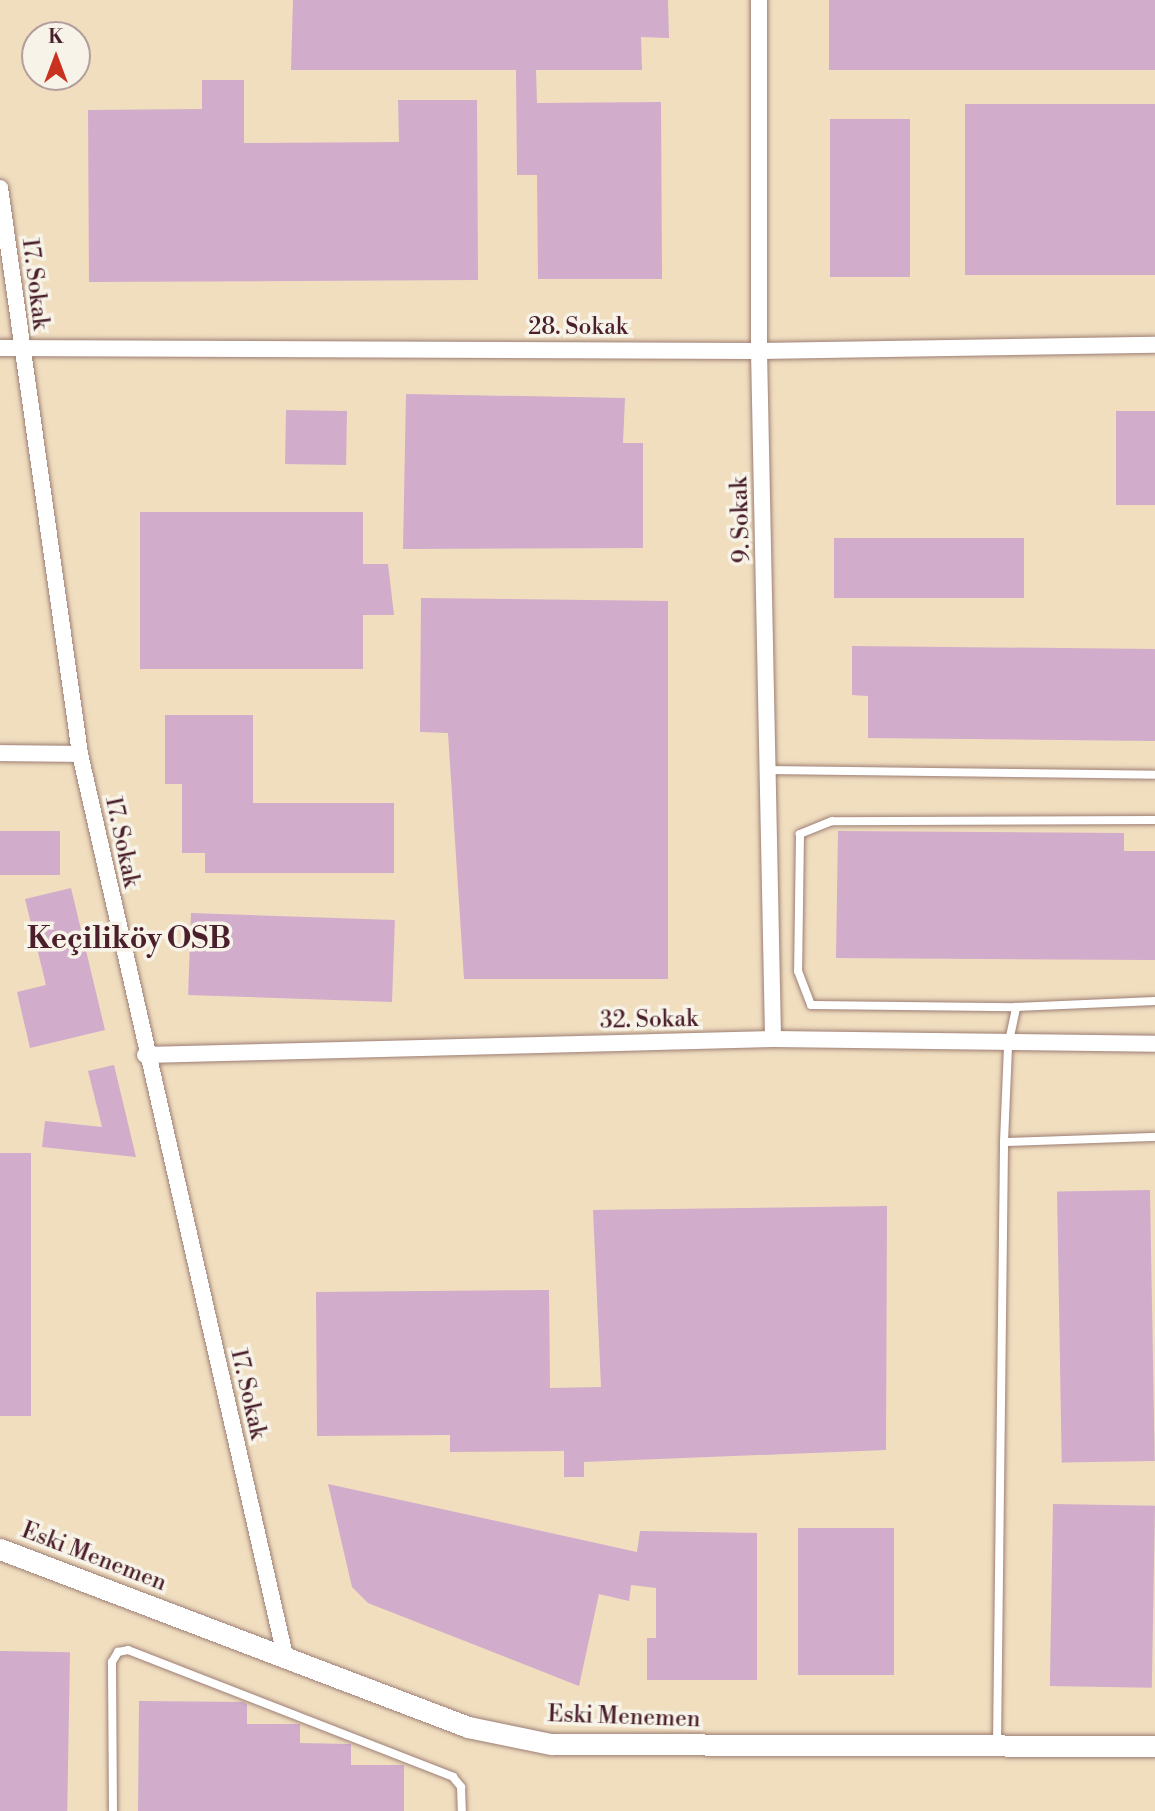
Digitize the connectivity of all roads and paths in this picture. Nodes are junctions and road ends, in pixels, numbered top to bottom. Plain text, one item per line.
1 (759, 0) edge
2 (0, 188) edge
3 (1155, 345) edge
4 (0, 348) edge
5 (20, 348) junction
6 (759, 351) junction
7 (0, 753) edge
8 (80, 754) junction
9 (771, 770) junction
10 (1155, 775) edge
11 (1155, 820) edge
12 (1155, 1002) edge
13 (1016, 1007) junction
14 (773, 1040) junction
15 (1155, 1044) edge
16 (1008, 1046) junction
17 (145, 1055) junction
18 (1155, 1137) edge
19 (1004, 1142) junction
20 (0, 1549) edge
21 (286, 1660) junction
22 (1155, 1746) edge
23 (997, 1748) junction
24 (113, 1811) edge
25 (462, 1811) edge

1 - 6 street, 9. Sokak
2 - 5 street, 17. Sokak
3 - 6 street, 28. Sokak
4 - 5 street, 28. Sokak
5 - 6 street, 28. Sokak
5 - 8 street, 17. Sokak
6 - 9 street, 9. Sokak
7 - 8 street
8 - 17 street, 17. Sokak
9 - 10 lane
9 - 14 street, 9. Sokak
11 - 13 lane
12 - 13 lane
13 - 16 lane
14 - 16 street, 32. Sokak
14 - 17 street, 32. Sokak
15 - 16 street, 32. Sokak
16 - 19 lane
17 - 21 street, 17. Sokak
18 - 19 lane
19 - 23 lane
20 - 21 street, Eski Menemen
21 - 23 street, Eski Menemen
22 - 23 street, Eski Menemen
24 - 25 lane

